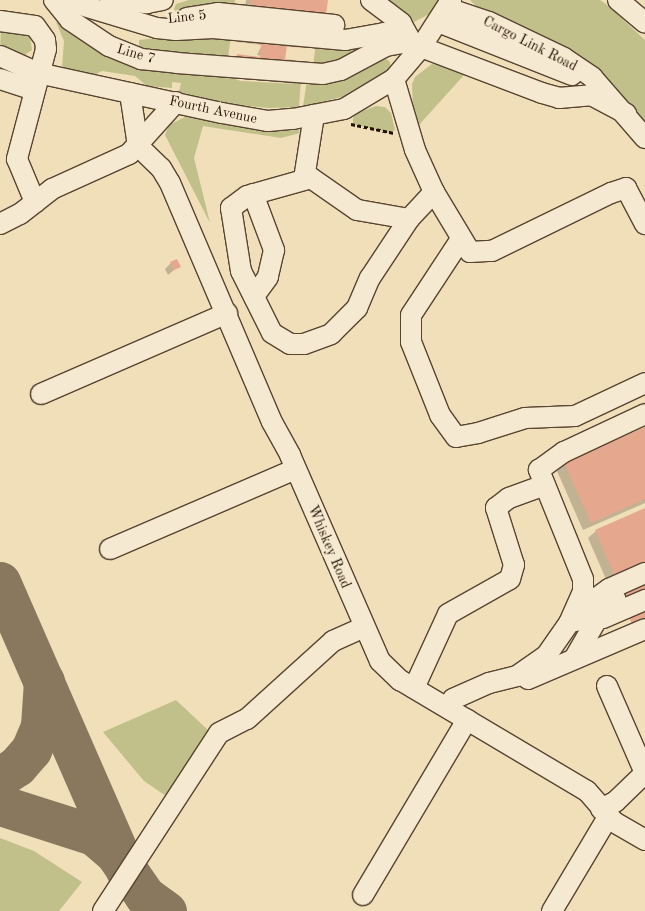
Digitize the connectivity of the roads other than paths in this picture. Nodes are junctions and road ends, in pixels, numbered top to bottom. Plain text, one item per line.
1 (54, 0) edge
2 (106, 0) edge
3 (110, 0) edge
4 (163, 0) edge
5 (371, 0) edge
6 (618, 0) edge
7 (72, 2) edge
8 (446, 10) edge
9 (0, 21) edge
10 (645, 23) edge
11 (416, 44) junction
12 (0, 56) edge
13 (394, 78) junction
14 (0, 79) edge
15 (36, 81) junction
16 (130, 93) junction
17 (176, 102) junction
18 (626, 114) junction
19 (314, 115) junction
20 (645, 138) edge
21 (138, 146) junction
22 (304, 179) junction
23 (434, 192) junction
24 (253, 194) junction
25 (35, 202) junction
26 (410, 219) junction
27 (0, 224) edge
28 (645, 224) edge
29 (461, 239) junction
30 (254, 296) junction
31 (227, 313) junction
32 (645, 383) edge
33 (41, 394) dead end
34 (645, 414) edge
35 (296, 468) junction
36 (545, 485) junction
37 (110, 550) dead end
38 (645, 574) edge
39 (645, 586) edge
40 (645, 600) edge
41 (593, 622) junction
42 (364, 627) junction
43 (645, 628) edge
44 (565, 663) junction
45 (489, 683) junction
46 (607, 686) dead end
47 (414, 688) junction
48 (448, 708) junction
49 (468, 720) junction
50 (645, 773) edge
51 (605, 813) junction
52 (645, 840) edge
53 (363, 895) dead end
54 (103, 911) edge
55 (552, 911) edge

1 - 11 lane, Line 7
2 - 7 lane
3 - 4 lane
5 - 11 lane
6 - 10 lane
7 - 11 lane, Line 5
8 - 11 lane, Fourth Avenue
8 - 18 lane
9 - 15 lane
11 - 13 lane, Fourth Avenue
11 - 18 lane, Line 5
12 - 15 lane, Fourth Avenue
13 - 19 lane, Fourth Avenue
13 - 23 lane
14 - 15 lane
15 - 16 lane, Fourth Avenue
15 - 25 lane
16 - 17 lane, Fourth Avenue
16 - 21 lane
17 - 19 lane, Fourth Avenue
17 - 21 lane
18 - 20 lane
19 - 22 lane
21 - 25 lane
21 - 31 lane, Whiskey Road
22 - 24 lane
22 - 26 lane
23 - 26 lane
23 - 29 lane
24 - 30 lane
24 - 30 lane
25 - 27 lane
26 - 30 lane
28 - 29 lane
29 - 32 lane
31 - 33 lane
31 - 35 lane, Whiskey Road
34 - 36 lane
35 - 37 lane
35 - 42 lane, Whiskey Road
36 - 45 lane
36 - 47 lane
38 - 44 lane
39 - 41 lane
40 - 41 lane
41 - 44 lane
42 - 47 lane, Whiskey Road
42 - 54 lane
43 - 44 lane
44 - 45 lane
45 - 48 lane
46 - 50 lane
47 - 48 lane, Whiskey Road
48 - 49 lane, Whiskey Road
49 - 51 lane, Whiskey Road
49 - 53 lane
50 - 51 lane
51 - 52 lane, Whiskey Road
51 - 55 lane

